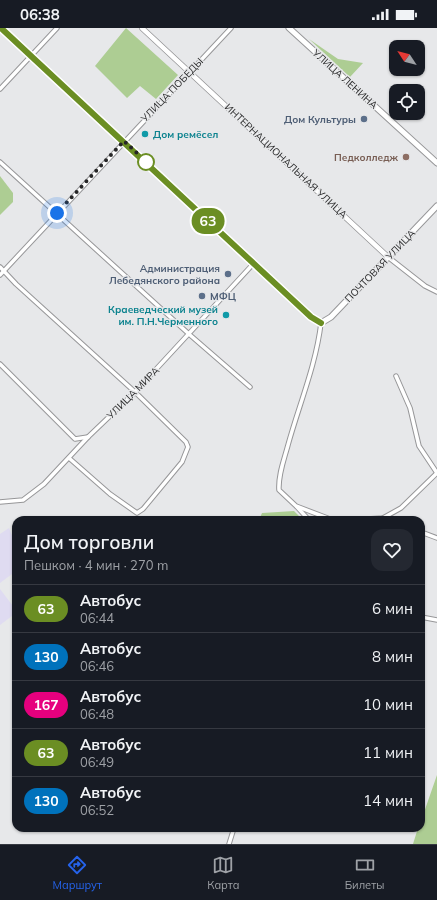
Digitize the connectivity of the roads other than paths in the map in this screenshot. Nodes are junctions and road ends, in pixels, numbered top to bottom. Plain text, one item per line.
1 (1, 28) edge
2 (57, 28) edge
3 (142, 28) edge
4 (231, 28) edge
5 (289, 28) edge
6 (32, 56) junction
7 (190, 73) junction
8 (0, 89) edge
9 (124, 141) junction
10 (0, 162) edge
11 (437, 163) edge
12 (437, 206) edge
13 (57, 213) junction
14 (388, 257) junction
15 (254, 263) junction
16 (0, 267) edge
17 (4, 271) junction
18 (0, 276) edge
19 (435, 292) edge
20 (321, 323) junction
21 (190, 334) junction
22 (0, 364) edge
23 (396, 376) dead end
24 (250, 387) dead end
25 (135, 392) junction
26 (88, 437) junction
27 (69, 458) junction
28 (437, 473) edge
29 (0, 502) edge
30 (296, 506) junction
31 (305, 516) edge
32 (322, 516) edge
33 (386, 516) edge
34 (425, 534) edge
35 (437, 538) edge
36 (425, 618) edge
37 (437, 620) edge
38 (233, 832) edge
39 (229, 844) edge

1 - 6 main road
2 - 6 street
3 - 7 street, ИНТЕРНАЦИОНАЛЬНАЯ УЛИЦА
4 - 7 street, УЛИЦА ПОБЕДЫ
5 - 11 main road, УЛИЦА ЛЕНИНА
6 - 8 street
6 - 9 main road
7 - 9 street, УЛИЦА ПОБЕДЫ
7 - 14 street, ИНТЕРНАЦИОНАЛЬНАЯ УЛИЦА
9 - 13 street, УЛИЦА ПОБЕДЫ
9 - 15 main road
10 - 13 street
12 - 14 main road, ПОЧТОВАЯ УЛИЦА
13 - 17 street, УЛИЦА ПОБЕДЫ
13 - 21 street
14 - 19 street, ИНТЕРНАЦИОНАЛЬНАЯ УЛИЦА
14 - 20 main road, ПОЧТОВАЯ УЛИЦА
15 - 20 main road
15 - 21 street, УЛИЦА МИРА
16 - 17 street
17 - 18 street, УЛИЦА ПОБЕДЫ
17 - 25 street
20 - 30 street
21 - 24 street
21 - 25 street, УЛИЦА МИРА
22 - 26 street
23 - 28 street
25 - 26 street, УЛИЦА МИРА
25 - 27 street
26 - 27 street, УЛИЦА МИРА
27 - 29 street, УЛИЦА МИРА
28 - 33 street
30 - 31 street
30 - 32 street
34 - 35 street
36 - 37 street
38 - 39 street

